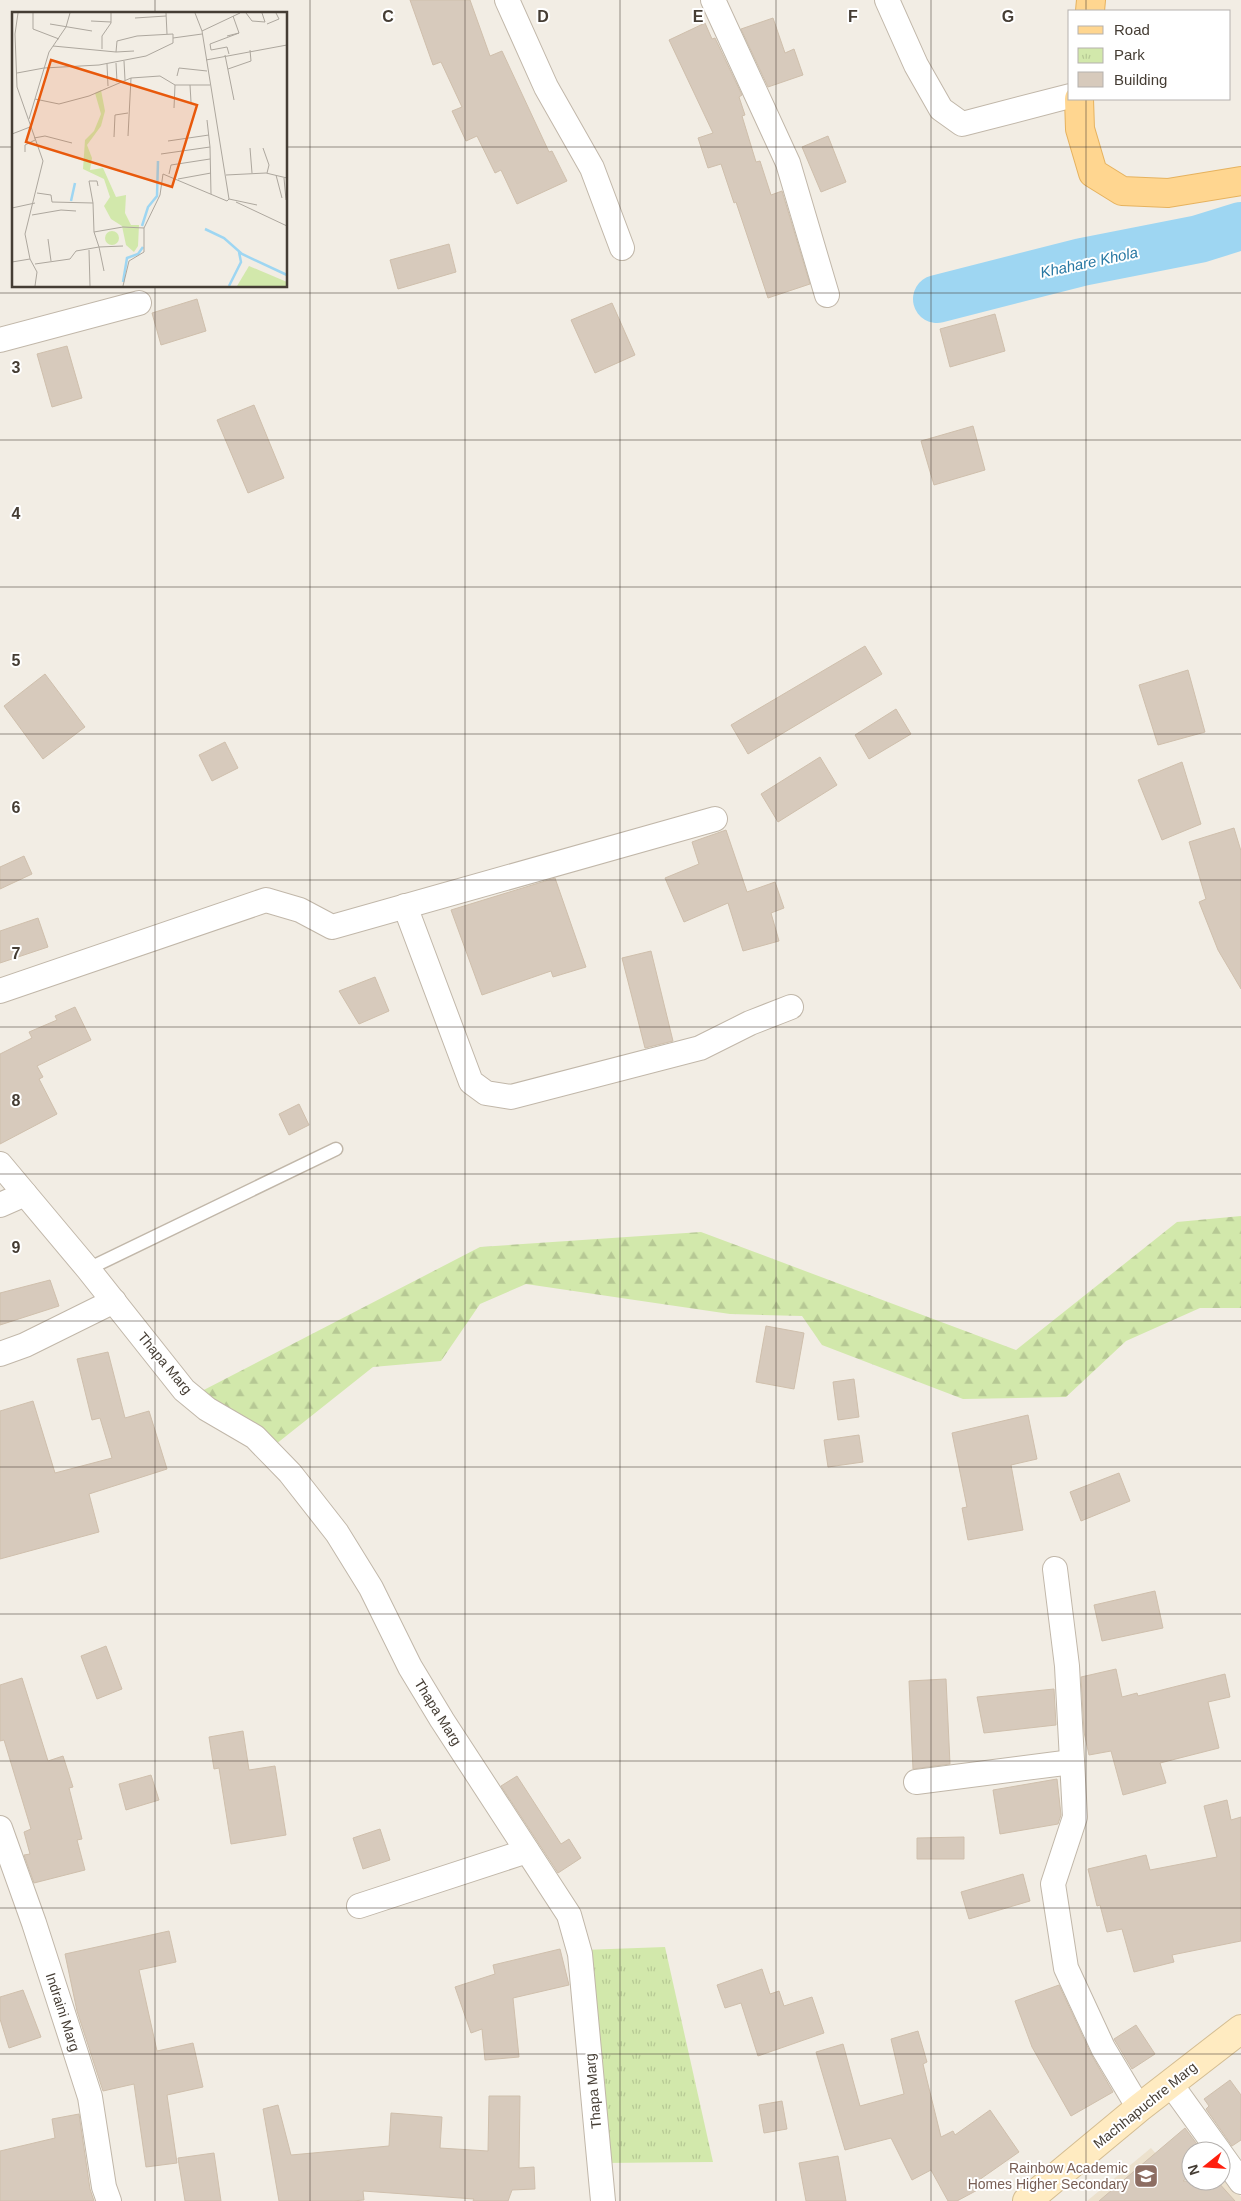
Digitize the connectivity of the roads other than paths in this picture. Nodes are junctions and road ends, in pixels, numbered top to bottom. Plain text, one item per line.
1 (507, 0) edge
2 (713, 0) edge
3 (887, 0) edge
4 (1068, 97) edge
5 (1079, 100) edge
6 (1241, 181) edge
7 (622, 248) dead end
8 (827, 295) dead end
9 (139, 303) dead end
10 (0, 340) edge
11 (715, 819) dead end
12 (405, 906) junction
13 (0, 991) edge
14 (791, 1007) dead end
15 (336, 1149) dead end
16 (0, 1164) edge
17 (25, 1194) junction
18 (0, 1205) edge
19 (88, 1268) junction
20 (114, 1301) junction
21 (0, 1354) edge
22 (1055, 1569) dead end
23 (1072, 1762) junction
24 (916, 1782) dead end
25 (0, 1828) edge
26 (527, 1851) junction
27 (359, 1906) dead end
28 (1241, 2029) edge
29 (1170, 2084) junction
30 (1139, 2108) junction
31 (1212, 2141) edge
32 (1231, 2168) edge
33 (1241, 2182) edge
34 (109, 2201) edge
35 (603, 2201) edge
36 (1027, 2201) edge

1 - 7 street
2 - 8 street
3 - 4 street
5 - 6 main road
9 - 10 street
11 - 12 street
12 - 13 street
12 - 14 street
15 - 19 lane
16 - 17 street, Thapa Marg
17 - 18 street
17 - 19 street, Thapa Marg
19 - 20 street, Thapa Marg
20 - 21 street
20 - 26 street, Thapa Marg
22 - 23 street
23 - 24 street
23 - 30 street
25 - 34 street, Indraini Marg
26 - 27 street
26 - 35 street, Thapa Marg
28 - 29 main road, Machhapuchre Marg
29 - 30 main road, Machhapuchre Marg
29 - 31 street
30 - 36 main road, Machhapuchre Marg
32 - 33 street

